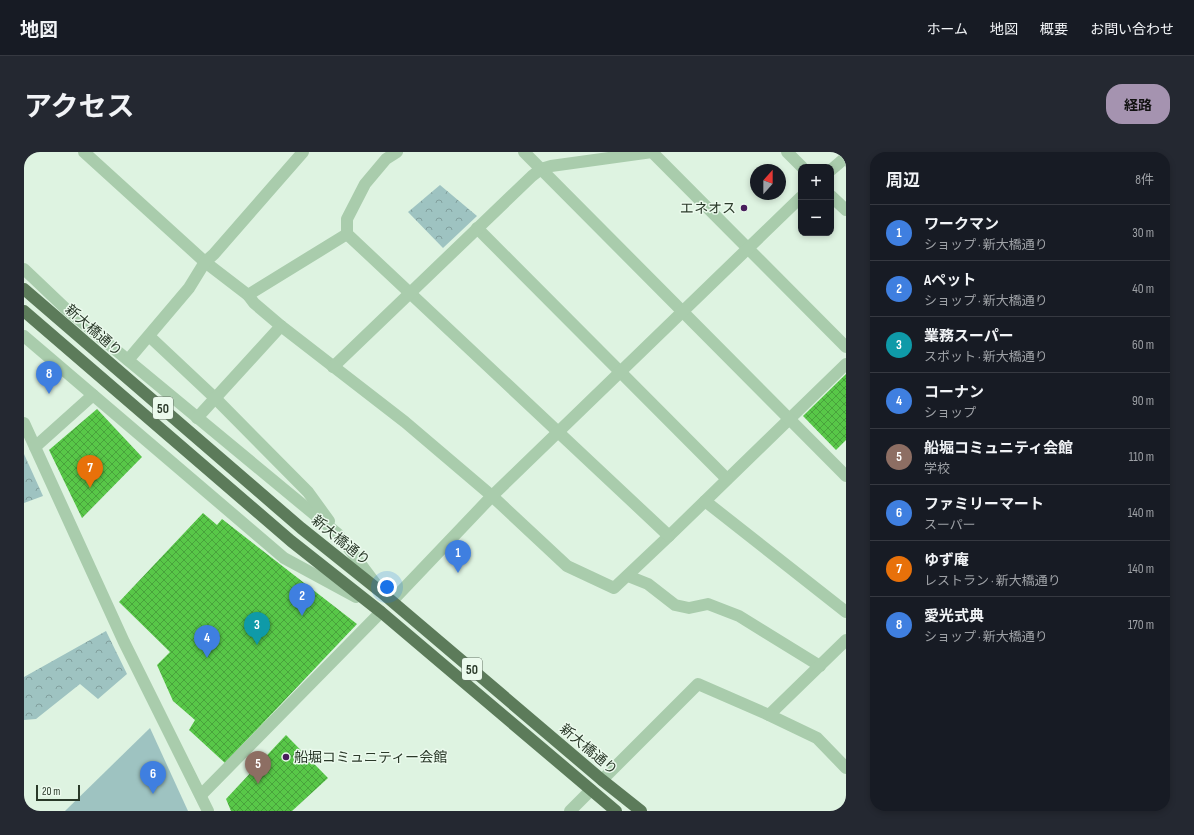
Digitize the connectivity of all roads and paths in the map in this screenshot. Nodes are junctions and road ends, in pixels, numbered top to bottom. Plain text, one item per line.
1 (84, 152) edge
2 (303, 152) edge
3 (397, 152) edge
4 (524, 152) edge
5 (652, 152) edge
6 (787, 152) edge
7 (381, 156) edge
8 (846, 157) edge
9 (799, 164) edge
10 (834, 167) edge
11 (541, 169) junction
12 (834, 199) edge
13 (798, 200) edge
14 (846, 210) edge
15 (477, 228) junction
16 (347, 234) junction
17 (747, 248) junction
18 (205, 262) junction
19 (24, 269) edge
20 (24, 289) edge
21 (410, 293) junction
22 (248, 295) junction
23 (24, 311) edge
24 (683, 312) junction
25 (281, 326) junction
26 (24, 336) edge
27 (149, 336) junction
28 (846, 348) edge
29 (128, 360) junction
30 (846, 364) edge
31 (333, 367) junction
32 (620, 372) junction
33 (93, 395) junction
34 (215, 398) junction
35 (197, 418) junction
36 (789, 419) junction
37 (24, 423) edge
38 (558, 432) junction
39 (30, 441) edge
40 (846, 476) edge
41 (727, 479) junction
42 (492, 496) junction
43 (705, 501) junction
44 (338, 534) junction
45 (669, 536) junction
46 (628, 576) junction
47 (381, 592) junction
48 (392, 601) junction
49 (377, 609) junction
50 (846, 612) edge
51 (846, 640) edge
52 (820, 666) junction
53 (769, 715) junction
54 (846, 768) edge
55 (602, 780) junction
56 (591, 790) junction
57 (201, 795) junction
58 (208, 811) edge
59 (570, 811) edge
60 (616, 811) edge
61 (641, 811) edge

1 - 18 street
2 - 18 street
3 - 7 street
4 - 11 street
5 - 11 street
5 - 17 street
6 - 9 street
7 - 16 street
8 - 10 street
11 - 15 street
11 - 24 street
12 - 14 street
13 - 17 street
15 - 21 street
15 - 32 street
16 - 21 street
16 - 22 street
17 - 24 street
17 - 28 street
18 - 22 street
18 - 27 street
19 - 29 street
20 - 47 main road, 新大橋通り / 50
21 - 31 street
21 - 38 street
22 - 25 street
23 - 49 main road, 50
24 - 32 street
24 - 36 street
25 - 31 street
25 - 34 street
26 - 33 street
27 - 29 street
27 - 34 street
29 - 35 street
30 - 36 street
31 - 42 street
32 - 38 street
32 - 41 street
33 - 39 street
33 - 49 street
34 - 35 street
34 - 44 street
35 - 44 street
36 - 40 street
36 - 41 street
37 - 39 street
38 - 42 street
38 - 45 street
39 - 57 street
41 - 43 street
42 - 46 street
42 - 48 street
43 - 45 street
43 - 50 street
44 - 47 street
45 - 46 street
46 - 52 street
47 - 48 main road, 新大橋通り / 50
48 - 55 main road, 新大橋通り / 50
49 - 56 main road, 50
49 - 57 street
51 - 52 street
52 - 53 street
53 - 54 street
53 - 55 street
55 - 61 main road, 新大橋通り / 50
56 - 59 street
56 - 60 main road, 50
57 - 58 street

